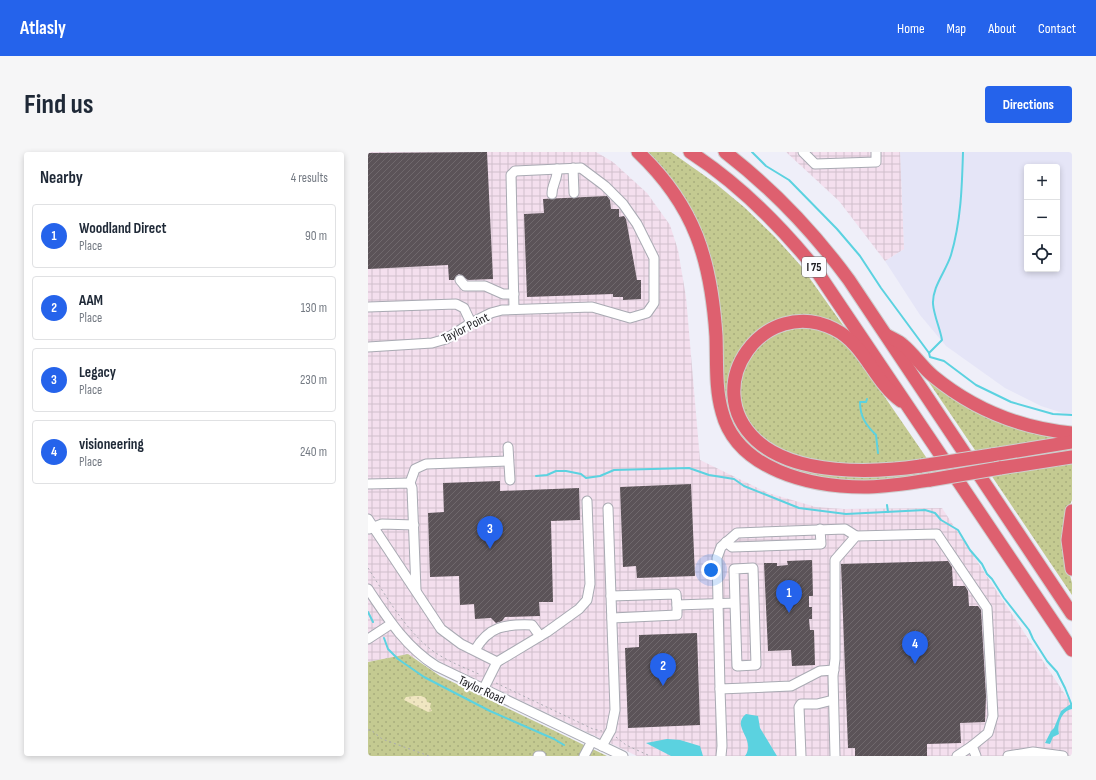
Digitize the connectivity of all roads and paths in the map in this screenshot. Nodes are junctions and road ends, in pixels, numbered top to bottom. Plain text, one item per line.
1 (638, 152) edge
2 (690, 152) edge
3 (725, 152) edge
4 (803, 152) edge
5 (876, 152) edge
6 (573, 168) junction
7 (558, 169) junction
8 (574, 193) dead end
9 (552, 194) dead end
10 (460, 280) dead end
11 (514, 294) junction
12 (368, 308) edge
13 (514, 309) junction
14 (471, 323) junction
15 (885, 334) junction
16 (368, 347) edge
17 (910, 408) junction
18 (1072, 433) edge
19 (1072, 442) edge
20 (508, 447) dead end
21 (1072, 457) edge
22 (508, 461) junction
23 (510, 480) dead end
24 (410, 483) junction
25 (368, 484) edge
26 (587, 500) dead end
27 (608, 508) dead end
28 (1072, 511) edge
29 (370, 525) edge
30 (414, 525) junction
31 (820, 529) junction
32 (856, 536) junction
33 (726, 542) junction
34 (1072, 569) edge
35 (368, 589) edge
36 (416, 590) junction
37 (611, 596) junction
38 (718, 603) junction
39 (735, 603) junction
40 (677, 605) junction
41 (1072, 614) edge
42 (612, 618) junction
43 (391, 624) junction
44 (540, 636) junction
45 (368, 638) edge
46 (474, 650) junction
47 (1072, 650) edge
48 (497, 662) junction
49 (834, 670) junction
50 (720, 689) junction
51 (483, 690) junction
52 (833, 700) junction
53 (368, 730) edge
54 (592, 741) junction
55 (602, 746) junction
56 (972, 746) junction
57 (429, 756) edge
58 (584, 756) edge
59 (622, 756) edge
60 (721, 756) edge
61 (801, 756) edge
62 (835, 756) edge
63 (957, 756) edge
64 (976, 756) edge
65 (1008, 756) edge
66 (1064, 756) edge

1 - 21 highway, bridge
2 - 17 highway, I 75
3 - 15 highway, I 75
4 - 5 street
6 - 7 street
6 - 8 street
6 - 13 street, Taylor Point
7 - 9 street
7 - 11 street
10 - 11 street
11 - 13 street
12 - 14 street
13 - 14 street, Taylor Point
14 - 16 street, Taylor Point
15 - 18 highway
15 - 41 highway, I 75
17 - 19 highway, bridge
17 - 47 highway, I 75
20 - 22 street
22 - 23 street
22 - 24 street
24 - 25 street
24 - 30 street
26 - 44 street
27 - 37 street
28 - 34 highway
29 - 30 street
29 - 36 street
30 - 36 street
31 - 32 street
31 - 33 street
31 - 33 street
32 - 49 street
32 - 56 street
33 - 38 street
35 - 43 street, Taylor Road
36 - 46 street
37 - 40 street
37 - 42 street
38 - 39 street
38 - 40 street
38 - 50 street
39 - 39 street
40 - 42 street
42 - 55 street
43 - 45 street
43 - 51 street, Taylor Road
44 - 46 street
44 - 48 street
46 - 48 street
48 - 51 street
49 - 50 street
49 - 52 street
50 - 60 street
51 - 54 street, Taylor Road
52 - 61 street
52 - 62 street
53 - 57 path
54 - 55 street, Taylor Road
54 - 58 street
55 - 59 street, Taylor Road
56 - 63 street
56 - 64 street
65 - 66 street

